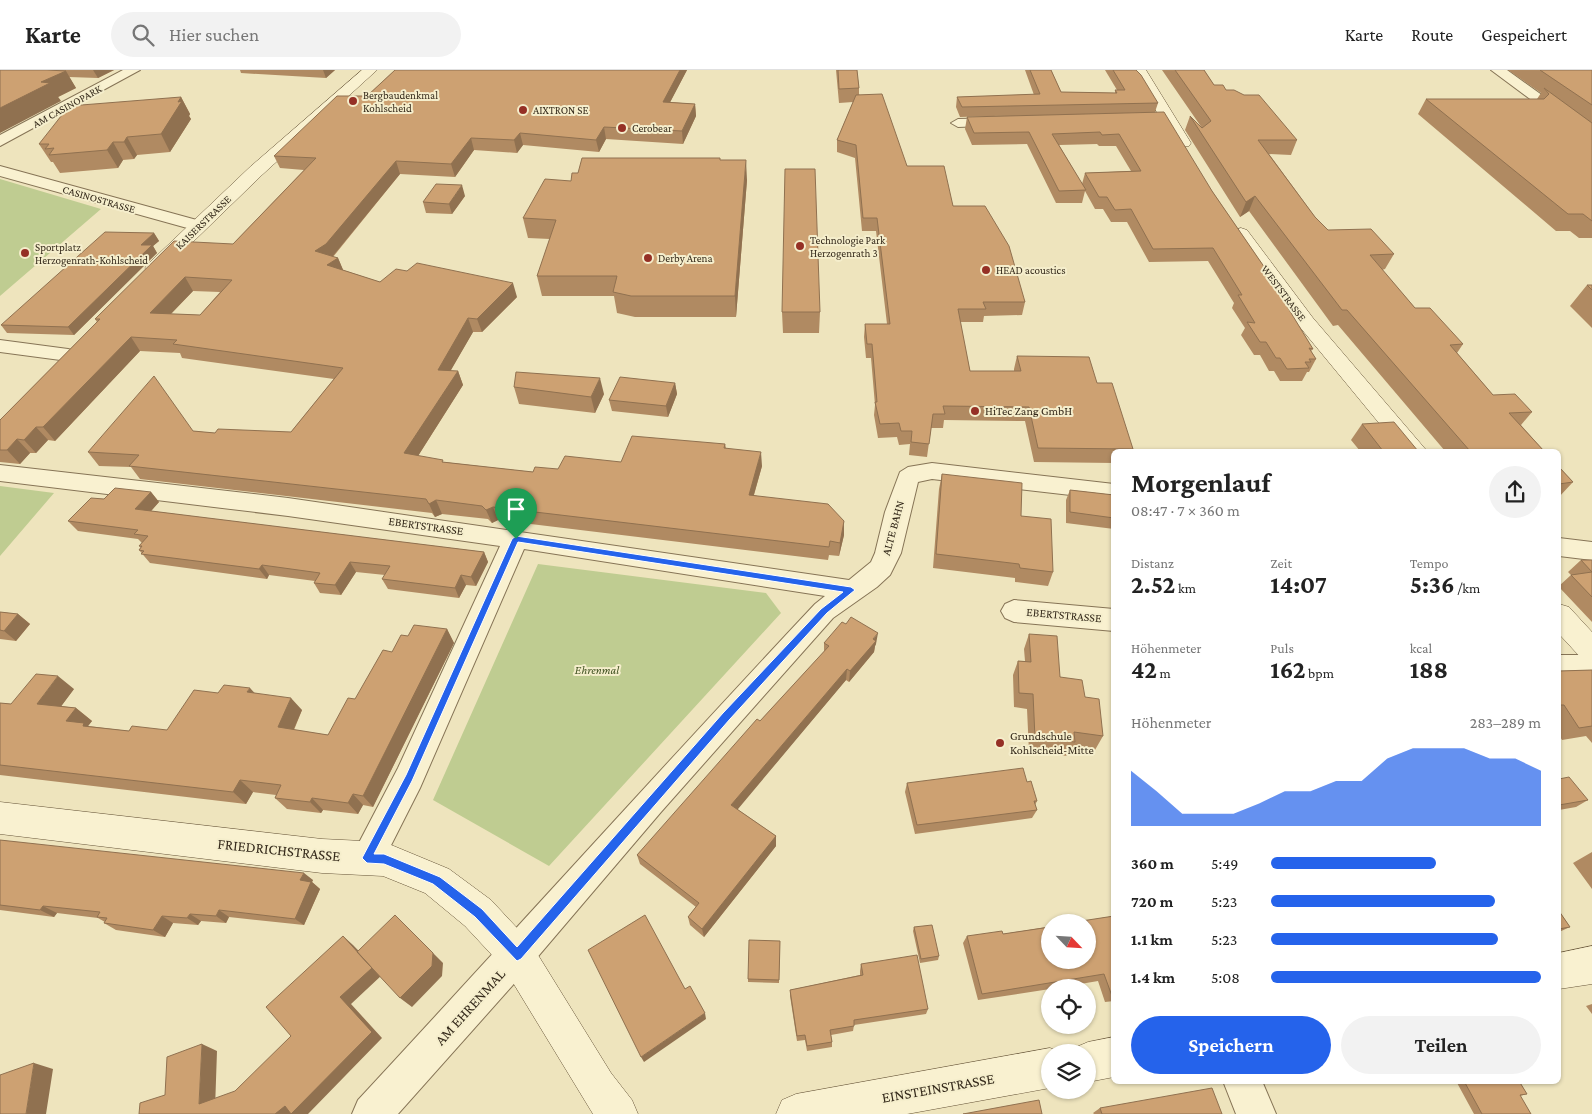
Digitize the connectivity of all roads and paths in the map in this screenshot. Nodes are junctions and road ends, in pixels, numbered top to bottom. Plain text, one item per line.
1 (133, 70) edge
2 (370, 70) edge
3 (1139, 70) edge
4 (1498, 70) edge
5 (80, 83) dead end
6 (107, 84) junction
7 (1149, 118) edge
8 (1168, 118) junction
9 (1015, 122) edge
10 (958, 123) dead end
11 (1592, 138) edge
12 (0, 141) edge
13 (1193, 160) edge
14 (0, 171) edge
15 (1228, 216) edge
16 (198, 226) junction
17 (144, 279) edge
18 (0, 346) edge
19 (68, 355) edge
20 (1412, 449) edge
21 (0, 473) edge
22 (1111, 492) edge
23 (516, 539) junction
24 (1561, 547) edge
25 (1592, 551) edge
26 (851, 590) junction
27 (1014, 611) dead end
28 (1561, 617) edge
29 (1111, 620) edge
30 (1592, 651) edge
31 (1561, 667) edge
32 (1592, 667) edge
33 (0, 818) edge
34 (367, 858) junction
35 (517, 955) junction
36 (1592, 965) edge
37 (1561, 971) edge
38 (1111, 1058) edge
39 (1096, 1060) edge
40 (1041, 1070) edge
41 (1243, 1084) edge
42 (372, 1114) edge
43 (618, 1114) edge
44 (796, 1114) edge
45 (1256, 1114) edge

1 - 6 street, AM CASINOPARK
2 - 16 main road, KAISERSTRASSE
3 - 8 main road
4 - 11 street
5 - 6 street
6 - 12 street, AM CASINOPARK
7 - 8 street
8 - 13 main road
9 - 10 street
14 - 16 street, CASINOSTRASSE
15 - 20 main road, WESTSTRASSE
16 - 17 main road, KAISERSTRASSE
18 - 19 street
21 - 23 street, EBERTSTRASSE
22 - 26 street, ALTE BAHN
23 - 26 street, EBERTSTRASSE
23 - 34 street
24 - 25 street
26 - 35 street, AM EHRENMAL
27 - 29 street, EBERTSTRASSE
28 - 30 main road
31 - 32 street
33 - 34 main road, FRIEDRICHSTRASSE
34 - 35 main road, FRIEDRICHSTRASSE
35 - 42 street, AM EHRENMAL
35 - 43 main road, FRIEDRICHSTRASSE
36 - 37 main road
38 - 39 main road
40 - 44 main road, EINSTEINSTRASSE
41 - 45 street

